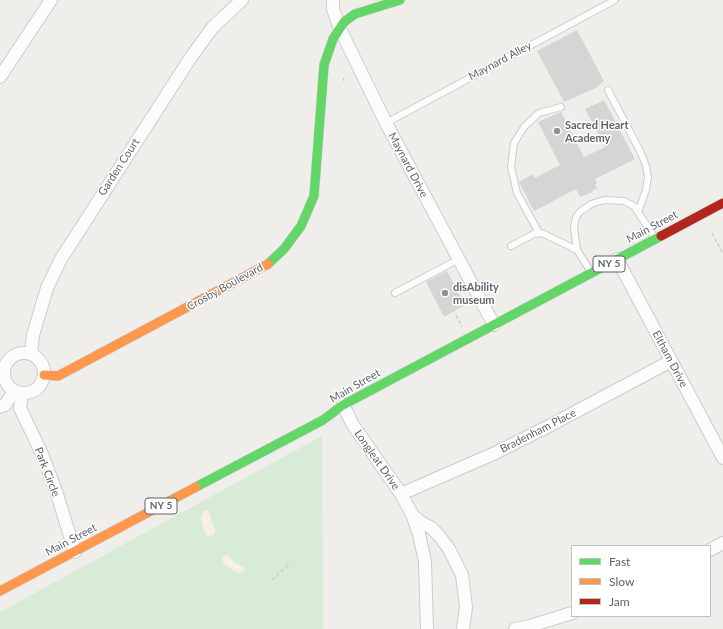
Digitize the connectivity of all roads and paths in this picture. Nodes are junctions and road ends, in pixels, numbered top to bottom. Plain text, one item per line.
1 (51, 0) edge
2 (242, 0) edge
3 (333, 0) edge
4 (400, 0) edge
5 (615, 0) edge
6 (340, 29) junction
7 (0, 78) edge
8 (608, 90) dead end
9 (562, 107) dead end
10 (386, 123) junction
11 (723, 203) edge
12 (638, 212) junction
13 (539, 233) junction
14 (712, 233) dead end
15 (656, 239) junction
16 (512, 246) dead end
17 (577, 250) junction
18 (723, 254) edge
19 (459, 259) junction
20 (617, 259) junction
21 (591, 273) junction
22 (395, 293) dead end
23 (456, 315) dead end
24 (494, 325) junction
25 (463, 329) dead end
26 (31, 354) junction
27 (671, 361) junction
28 (3, 362) edge
29 (44, 374) junction
30 (18, 392) junction
31 (343, 405) junction
32 (0, 407) edge
33 (723, 458) edge
34 (401, 494) junction
35 (412, 514) junction
36 (723, 543) edge
37 (711, 549) edge
38 (75, 552) junction
39 (290, 563) dead end
40 (272, 580) dead end
41 (0, 591) edge
42 (571, 613) edge
43 (427, 629) edge
44 (463, 629) edge
45 (515, 629) edge

1 - 7 street
2 - 26 street, Garden Court
3 - 6 street, Maynard Drive
4 - 6 main road, Crosby Boulevard
5 - 10 lane, Maynard Alley
6 - 10 street, Maynard Drive
6 - 29 main road, Crosby Boulevard
8 - 12 lane
9 - 13 lane
10 - 19 street, Maynard Drive
11 - 15 main road, Main Street / NY 5
12 - 15 lane
12 - 17 lane
13 - 16 lane
13 - 17 lane
14 - 18 path
15 - 20 main road, Main Street / NY 5
17 - 21 lane
19 - 22 lane
19 - 24 street, Maynard Drive
20 - 21 main road, Main Street / NY 5
20 - 27 street, Eltham Drive
21 - 24 main road, Main Street / NY 5
23 - 25 path
24 - 31 main road, Main Street / NY 5
26 - 28 street
26 - 29 street
27 - 33 street, Eltham Drive
27 - 34 street, Bradenham Place
28 - 30 street
29 - 30 street
30 - 32 street
30 - 38 street, Park Circle
31 - 34 street, Longleat Drive
31 - 38 main road, Main Street / NY 5
34 - 35 street, Longleat Drive
35 - 43 street, Longleat Drive
35 - 44 street, Longleat Drive
36 - 37 street
38 - 41 main road, Main Street / NY 5
39 - 40 path
42 - 45 street

